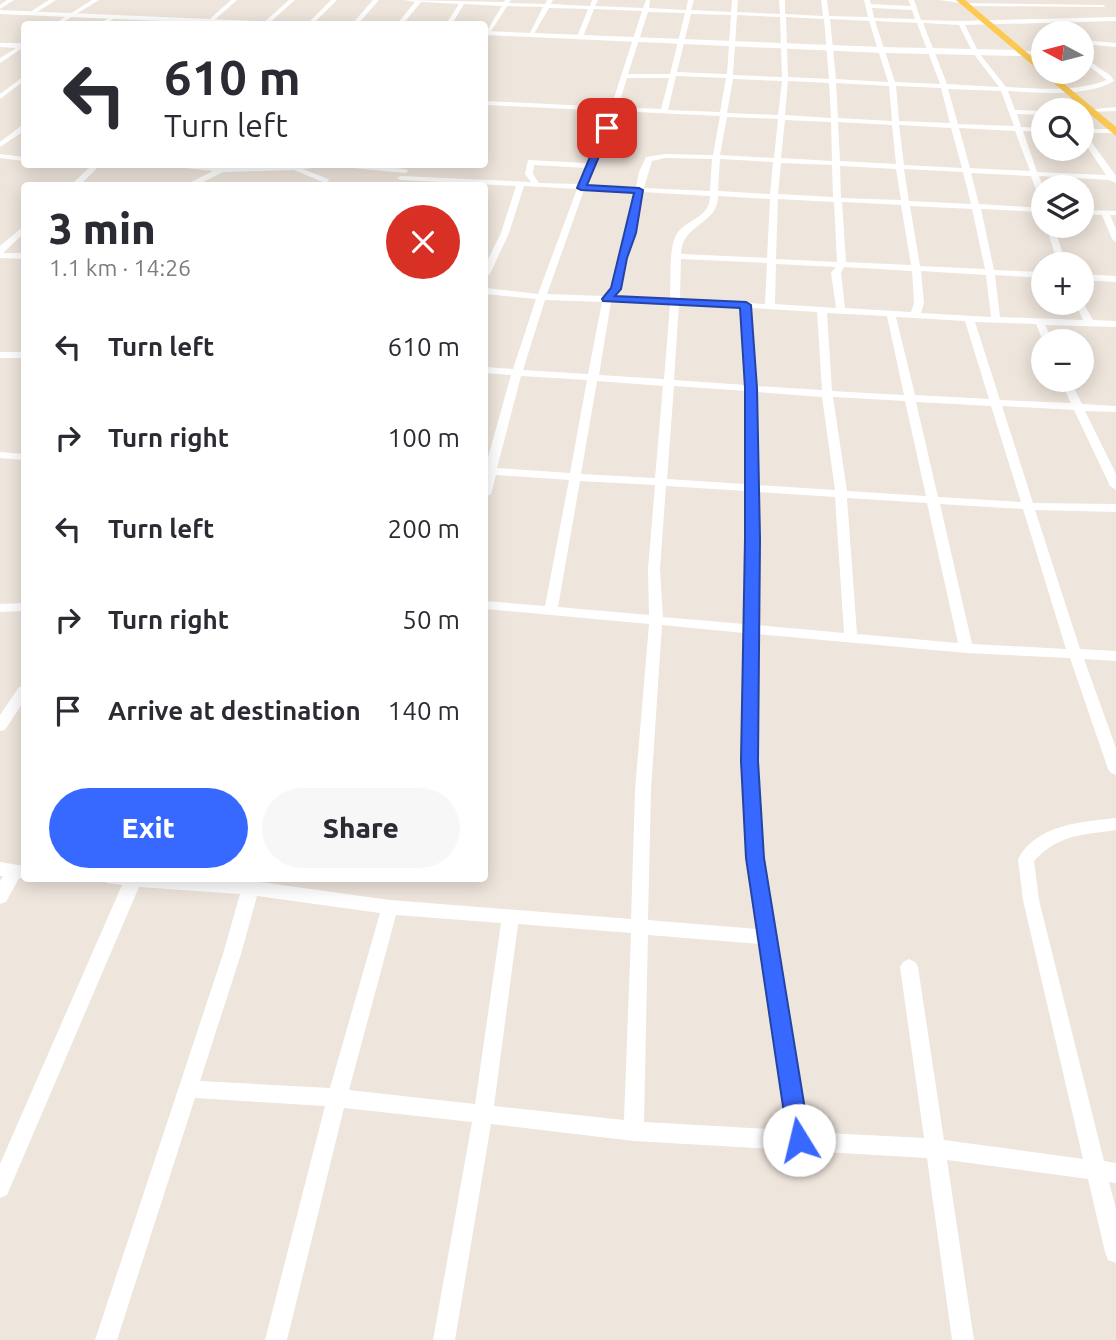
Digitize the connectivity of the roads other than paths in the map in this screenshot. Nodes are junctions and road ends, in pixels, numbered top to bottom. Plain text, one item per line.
1 (11, 0) edge
2 (53, 0) edge
3 (96, 0) edge
4 (234, 0) edge
5 (292, 0) edge
6 (334, 0) edge
7 (376, 0) edge
8 (407, 0) edge
9 (420, 0) edge
10 (596, 0) edge
11 (648, 0) edge
12 (691, 0) edge
13 (735, 0) edge
14 (782, 0) edge
15 (824, 0) edge
16 (942, 0) edge
17 (1084, 0) edge
18 (463, 1) edge
19 (507, 2) edge
20 (962, 2) edge
21 (549, 3) edge
22 (868, 3) edge
23 (1015, 3) edge
24 (912, 4) edge
25 (1104, 7) junction
26 (592, 8) junction
27 (646, 9) junction
28 (0, 10) edge
29 (689, 12) junction
30 (32, 13) junction
31 (735, 13) junction
32 (73, 15) junction
33 (782, 15) junction
34 (1116, 16) edge
35 (114, 17) junction
36 (827, 17) junction
37 (871, 19) junction
38 (62, 21) edge
39 (107, 21) edge
40 (154, 21) edge
41 (211, 21) edge
42 (268, 21) edge
43 (313, 21) edge
44 (358, 21) edge
45 (402, 21) edge
46 (451, 21) edge
47 (918, 21) junction
48 (1031, 21) edge
49 (1034, 21) joint
50 (984, 22) junction
51 (961, 23) junction
52 (488, 32) edge
53 (488, 35) edge
54 (532, 35) junction
55 (580, 37) junction
56 (636, 39) junction
57 (681, 41) junction
58 (733, 43) junction
59 (1094, 43) edge
60 (0, 45) edge
61 (1116, 45) edge
62 (21, 46) edge
63 (783, 46) junction
64 (21, 48) edge
65 (832, 48) junction
66 (882, 50) junction
67 (931, 51) junction
68 (976, 53) junction
69 (1031, 53) edge
70 (1022, 54) junction
71 (0, 61) edge
72 (1031, 61) edge
73 (1094, 66) edge
74 (1116, 69) edge
75 (1094, 70) edge
76 (1100, 70) junction
77 (673, 75) junction
78 (625, 76) junction
79 (730, 77) junction
80 (785, 79) junction
81 (834, 81) junction
82 (0, 83) edge
83 (21, 84) edge
84 (892, 84) junction
85 (1059, 84) edge
86 (944, 86) junction
87 (1003, 89) junction
88 (1067, 91) junction
89 (0, 97) edge
90 (1074, 98) edge
91 (488, 103) edge
92 (614, 109) junction
93 (1116, 109) edge
94 (664, 110) junction
95 (1094, 111) edge
96 (1013, 112) junction
97 (1031, 113) edge
98 (723, 114) junction
99 (1094, 116) edge
100 (781, 117) junction
101 (836, 120) junction
102 (896, 123) junction
103 (954, 126) junction
104 (1018, 129) junction
105 (21, 130) edge
106 (1031, 130) edge
107 (1094, 132) edge
108 (1115, 132) edge
109 (0, 145) edge
110 (1094, 150) edge
111 (0, 156) edge
112 (716, 157) junction
113 (21, 159) edge
114 (778, 161) junction
115 (836, 163) junction
116 (592, 166) junction
117 (901, 166) junction
118 (94, 168) edge
119 (176, 168) edge
120 (201, 168) edge
121 (274, 168) edge
122 (286, 168) edge
123 (303, 168) edge
124 (358, 168) edge
125 (296, 169) junction
126 (223, 170) junction
127 (965, 170) junction
128 (403, 175) edge
129 (1036, 175) joint
130 (1094, 179) edge
131 (1114, 180) edge
132 (79, 182) edge
133 (189, 182) edge
134 (193, 182) edge
135 (322, 182) edge
136 (447, 182) edge
137 (488, 184) edge
138 (520, 185) junction
139 (537, 185) junction
140 (581, 188) junction
141 (639, 190) junction
142 (716, 194) junction
143 (774, 197) junction
144 (836, 200) junction
145 (906, 204) junction
146 (976, 207) junction
147 (1031, 209) edge
148 (1094, 213) edge
149 (1105, 213) junction
150 (1116, 214) edge
151 (21, 232) edge
152 (1116, 239) edge
153 (0, 253) edge
154 (21, 256) edge
155 (676, 256) junction
156 (771, 261) junction
157 (842, 264) junction
158 (915, 266) junction
159 (488, 268) edge
160 (990, 271) junction
161 (1031, 274) edge
162 (1094, 278) edge
163 (1116, 279) edge
164 (488, 291) edge
165 (541, 297) junction
166 (607, 299) junction
167 (676, 301) junction
168 (746, 305) junction
169 (770, 306) junction
170 (822, 310) junction
171 (841, 311) junction
172 (891, 314) junction
173 (915, 315) junction
174 (1085, 315) edge
175 (969, 318) junction
176 (996, 320) junction
177 (1039, 321) junction
178 (1089, 323) junction
179 (1116, 324) edge
180 (1043, 329) edge
181 (0, 355) edge
182 (21, 355) edge
183 (488, 370) edge
184 (517, 372) junction
185 (593, 378) junction
186 (669, 382) junction
187 (751, 388) junction
188 (1070, 392) edge
189 (827, 394) junction
190 (909, 398) junction
191 (996, 402) junction
192 (1077, 407) junction
193 (1116, 409) edge
194 (0, 456) edge
195 (21, 457) edge
196 (488, 471) edge
197 (575, 477) junction
198 (662, 484) junction
199 (1116, 486) edge
200 (752, 488) junction
201 (841, 493) junction
202 (932, 498) junction
203 (1029, 506) junction
204 (1116, 508) edge
205 (488, 605) edge
206 (21, 607) edge
207 (0, 608) edge
208 (551, 611) junction
209 (656, 619) junction
210 (751, 628) junction
211 (852, 638) junction
212 (966, 648) junction
213 (1075, 654) junction
214 (1116, 656) edge
215 (21, 695) edge
216 (0, 726) edge
217 (1116, 769) edge
218 (1116, 824) edge
219 (13, 871) edge
220 (133, 882) edge
221 (222, 882) edge
222 (252, 883) edge
223 (0, 897) edge
224 (390, 907) junction
225 (511, 915) junction
226 (637, 926) junction
227 (768, 937) junction
228 (909, 967) dead end
229 (188, 1089) junction
230 (337, 1098) junction
231 (483, 1115) junction
232 (634, 1131) junction
233 (799, 1140) junction
234 (937, 1149) junction
235 (1107, 1172) edge
236 (0, 1188) edge
237 (1116, 1252) edge
238 (106, 1340) edge
239 (276, 1340) edge
240 (444, 1340) edge
241 (963, 1340) edge

1 - 28 street
2 - 30 street
3 - 32 street
4 - 41 street
5 - 42 street
6 - 43 street
7 - 44 street
8 - 9 street
9 - 18 street
9 - 45 street
10 - 26 street
11 - 27 street
12 - 29 street
13 - 31 street
14 - 33 street
15 - 36 street
16 - 20 street
17 - 25 street
18 - 19 street
18 - 46 street
19 - 21 street
19 - 52 street
20 - 23 street
20 - 50 main road
21 - 26 street
21 - 54 street
22 - 24 street
22 - 37 street
23 - 25 street
23 - 49 street
24 - 47 street
25 - 34 street
26 - 27 street
26 - 55 street
27 - 29 street
27 - 56 street
28 - 30 street
29 - 31 street
29 - 57 street
30 - 32 street
31 - 33 street
31 - 58 street
32 - 35 street
32 - 38 street
33 - 36 street
33 - 63 street
34 - 49 street
35 - 39 street
35 - 40 street
36 - 37 street
36 - 65 street
37 - 47 street
37 - 66 street
47 - 51 street
47 - 67 street
48 - 50 street
50 - 51 street
50 - 70 main road
51 - 68 street
53 - 54 street
54 - 55 street
55 - 56 street
56 - 57 street
56 - 78 street
57 - 58 street
57 - 77 street
58 - 63 street
58 - 79 street
59 - 61 street
60 - 62 street
63 - 65 street
63 - 80 street
64 - 71 street
65 - 66 street
65 - 81 street
66 - 67 street
66 - 84 street
67 - 68 street
67 - 86 street
68 - 70 street
68 - 87 street
69 - 70 street
70 - 72 main road
73 - 76 street
74 - 76 street
75 - 76 street
76 - 88 street
77 - 78 street
77 - 79 street
77 - 94 street
78 - 92 street
79 - 80 street
79 - 98 street
80 - 81 street
80 - 100 street
81 - 84 street
81 - 101 street
82 - 83 street
83 - 89 street
84 - 86 street
84 - 102 street
85 - 88 main road
86 - 87 street
86 - 103 street
87 - 88 street
87 - 96 street
88 - 90 main road
91 - 92 street
92 - 94 street
92 - 116 street
93 - 95 street
94 - 98 street
96 - 97 street
96 - 104 street
98 - 100 street
98 - 112 street
99 - 108 main road
100 - 101 street
100 - 114 street
101 - 102 street
101 - 115 street
102 - 103 street
102 - 117 street
103 - 104 street
103 - 127 street
104 - 106 street
104 - 129 street
105 - 109 street
107 - 108 street
110 - 131 street
111 - 113 street
112 - 114 street
112 - 141 street
112 - 142 street
114 - 115 street
114 - 143 street
115 - 117 street
115 - 144 street
116 - 139 street
116 - 140 street
117 - 127 street
117 - 145 street
118 - 132 street
119 - 133 street
120 - 126 street
121 - 126 street
122 - 125 street
123 - 125 street
124 - 128 street
125 - 135 street
126 - 134 street
127 - 129 street
127 - 146 street
128 - 136 street
130 - 131 street
137 - 138 street
138 - 139 street
138 - 159 street
139 - 140 street
140 - 141 street
140 - 165 street
141 - 142 street
141 - 166 street
142 - 143 street
142 - 155 street
143 - 144 street
143 - 156 street
144 - 145 street
144 - 157 street
145 - 146 street
145 - 158 street
146 - 147 street
146 - 160 street
148 - 149 street
149 - 150 street
149 - 152 street
151 - 153 street
153 - 154 street
155 - 156 street
155 - 167 street
156 - 157 street
156 - 169 street
157 - 158 street
157 - 171 street
158 - 160 street
158 - 173 street
160 - 161 street
160 - 176 street
162 - 163 street
164 - 165 street
165 - 166 street
165 - 184 street
166 - 167 street
166 - 185 street
167 - 168 street
167 - 186 street
168 - 169 street
168 - 187 street
169 - 170 street
170 - 171 street
170 - 189 street
171 - 172 street
172 - 173 street
172 - 190 street
173 - 175 street
174 - 178 street
175 - 176 street
175 - 191 street
176 - 177 street
177 - 178 street
177 - 180 street
178 - 179 street
181 - 182 street
183 - 184 street
184 - 185 street
184 - 196 street
185 - 186 street
185 - 197 street
186 - 187 street
186 - 198 street
187 - 189 street
187 - 200 street
188 - 192 street
189 - 190 street
189 - 201 street
190 - 191 street
190 - 202 street
191 - 192 street
191 - 203 street
192 - 193 street
192 - 199 street
194 - 195 street
196 - 197 street
197 - 198 street
197 - 208 street
198 - 200 street
198 - 209 street
200 - 201 street
200 - 210 street
201 - 202 street
201 - 211 street
202 - 203 street
202 - 212 street
203 - 204 street
203 - 213 street
205 - 208 street
206 - 207 street
208 - 209 street
209 - 210 street
209 - 226 street
210 - 211 street
210 - 227 street
211 - 212 street
212 - 213 street
213 - 214 street
213 - 217 street
215 - 216 street
218 - 235 street
219 - 223 street
220 - 236 street
221 - 222 street
222 - 224 street
222 - 229 street
224 - 225 street
224 - 230 street
225 - 226 street
225 - 231 street
226 - 227 street
226 - 232 street
227 - 233 street
228 - 234 street
229 - 230 street
229 - 238 street
230 - 231 street
230 - 239 street
231 - 232 street
231 - 240 street
232 - 233 street
233 - 234 street
234 - 235 street
234 - 241 street
235 - 237 street

